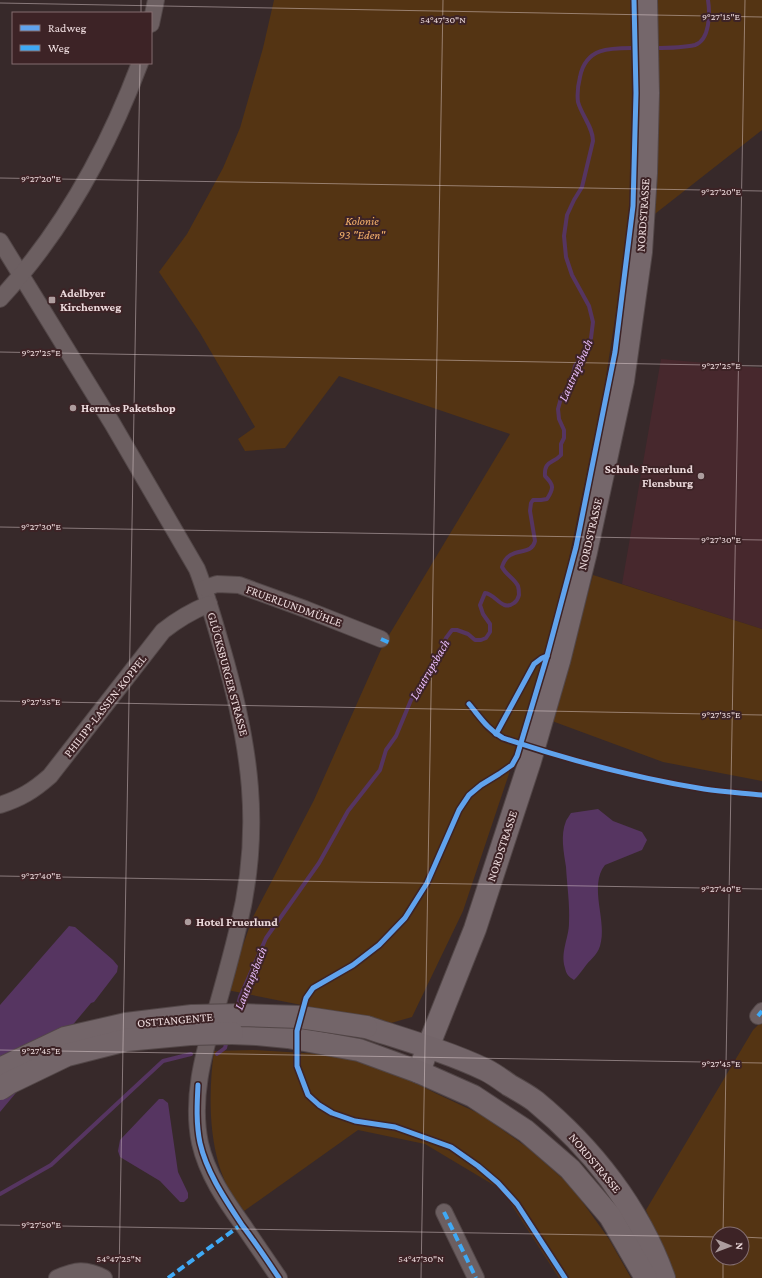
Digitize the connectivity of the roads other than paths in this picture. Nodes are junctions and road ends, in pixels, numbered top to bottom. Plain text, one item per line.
1 (156, 0) edge
2 (646, 2) edge
3 (152, 19) edge
4 (140, 64) edge
5 (0, 241) edge
6 (22, 276) junction
7 (0, 299) edge
8 (204, 588) junction
9 (210, 604) junction
10 (381, 639) dead end
11 (0, 805) edge
12 (428, 1047) junction
13 (0, 1069) edge
14 (419, 1072) junction
15 (0, 1089) edge
16 (444, 1212) dead end
17 (56, 1278) edge
18 (104, 1278) edge
19 (279, 1278) edge
20 (476, 1278) edge
21 (646, 1278) edge
22 (664, 1278) edge

1 - 3 street
2 - 12 main road, NORDSTRASSE
4 - 6 street
5 - 6 street, GLÜCKSBURGER STRASSE
6 - 7 street
6 - 8 street, GLÜCKSBURGER STRASSE
8 - 9 street, GLÜCKSBURGER STRASSE
8 - 10 street, FRUERLUNDMÜHLE
9 - 11 street, PHILIPP-LASSEN-KOPPEL
9 - 19 street, GLÜCKSBURGER STRASSE
12 - 13 main road, OSTTANGENTE, bridge
12 - 14 main road, NORDSTRASSE
12 - 22 main road, NORDSTRASSE
14 - 15 main road, OSTTANGENTE, bridge
14 - 21 main road, NORDSTRASSE
16 - 20 street
17 - 18 street

